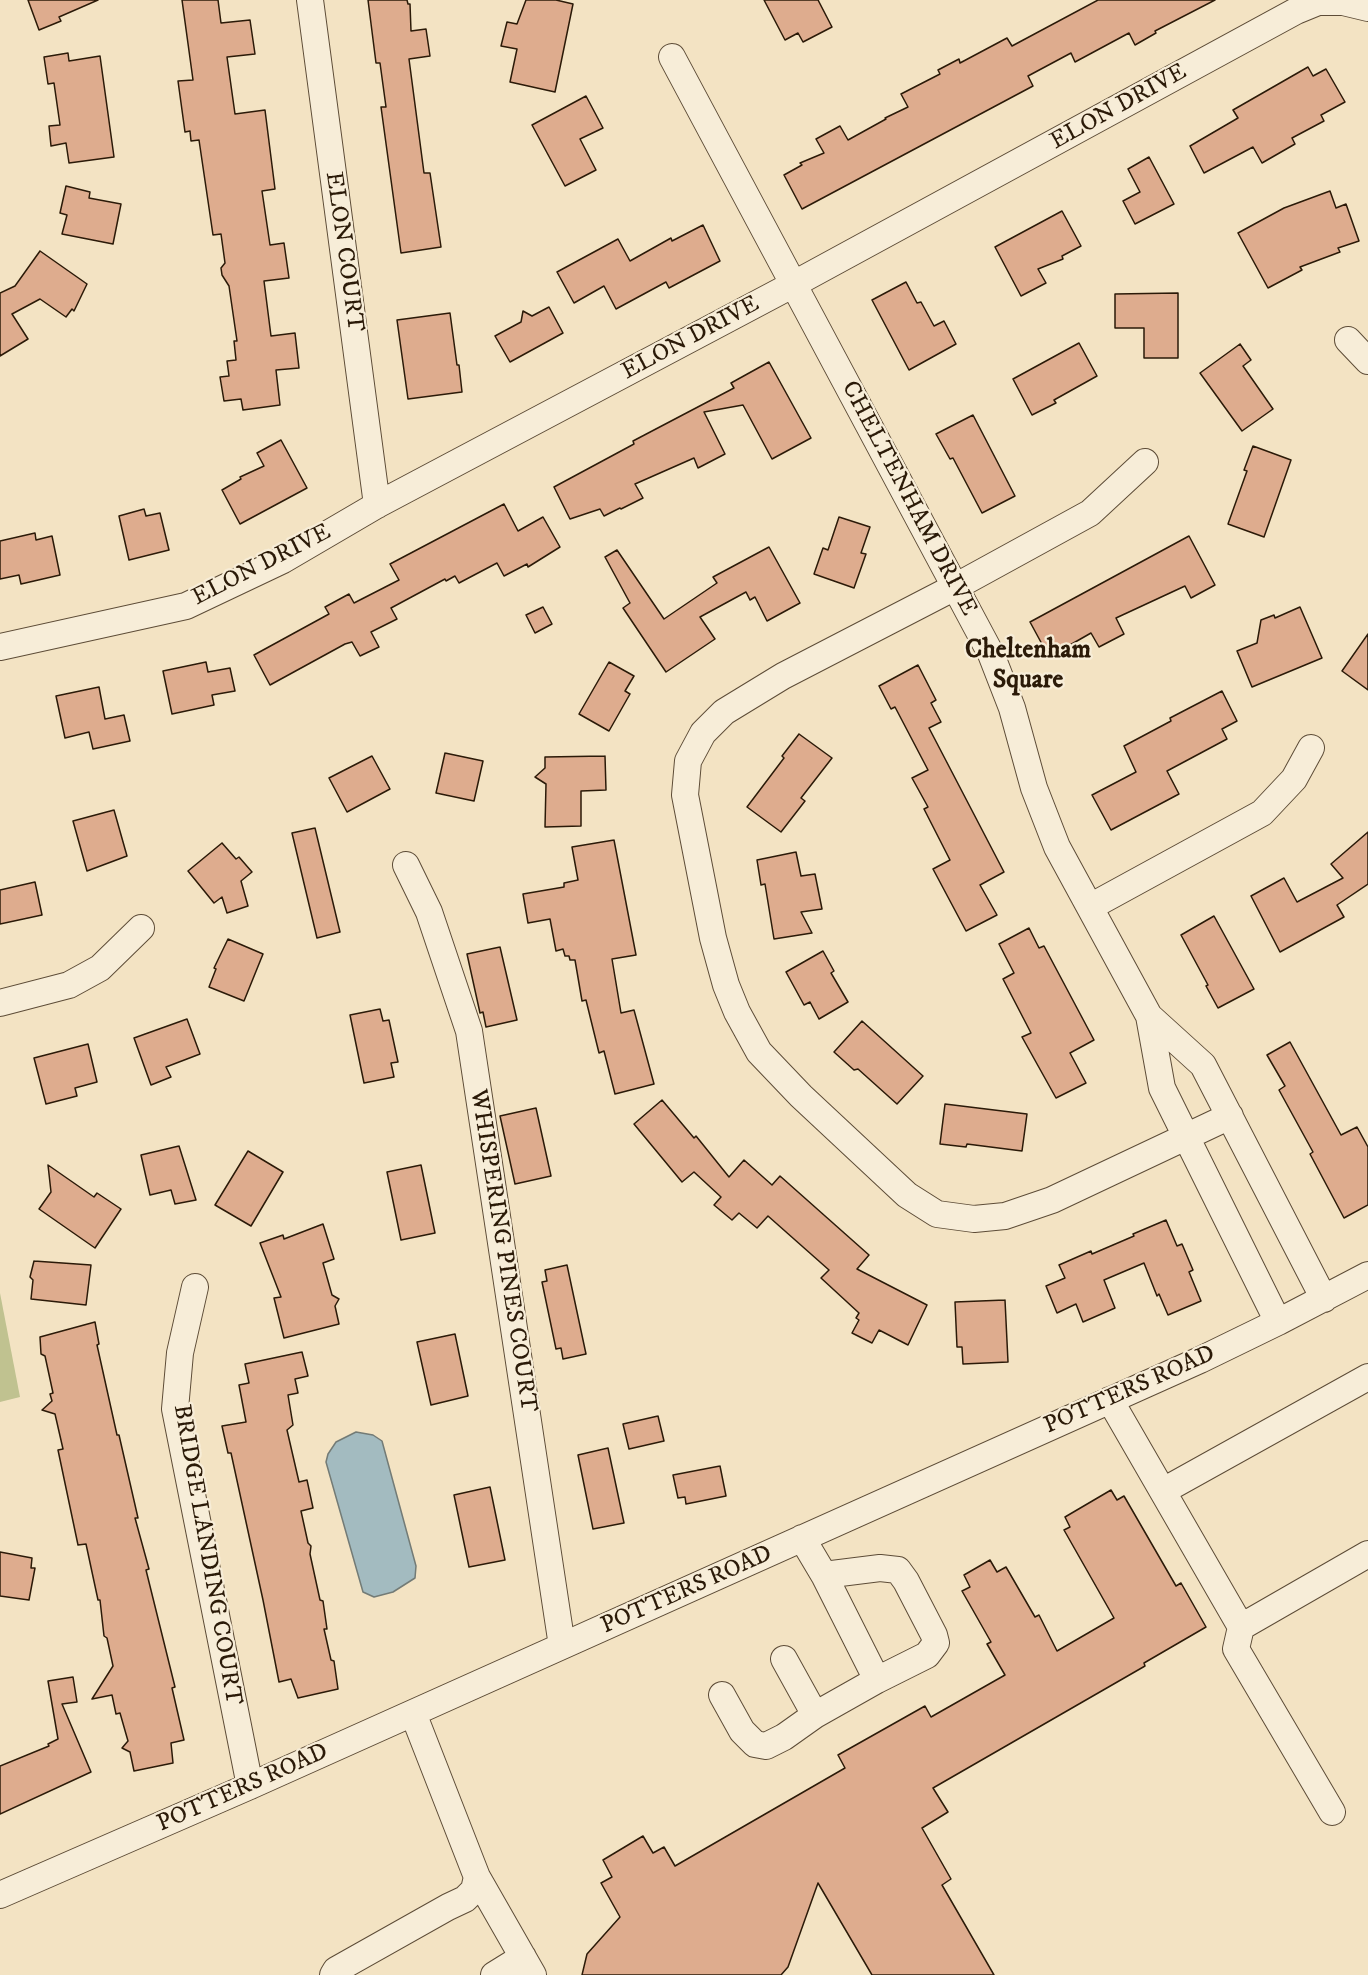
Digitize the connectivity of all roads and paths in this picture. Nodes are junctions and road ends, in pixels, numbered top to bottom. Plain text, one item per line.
1 (310, 0) edge
2 (1368, 8) edge
3 (672, 57) dead end
4 (794, 284) junction
5 (1348, 340) dead end
6 (1368, 361) edge
7 (1145, 462) dead end
8 (377, 505) junction
9 (955, 587) junction
10 (0, 647) edge
11 (1311, 748) dead end
12 (406, 865) dead end
13 (1090, 907) junction
14 (141, 928) dead end
15 (0, 1003) edge
16 (1149, 1016) junction
17 (1230, 1116) junction
18 (1186, 1137) junction
19 (1368, 1275) edge
20 (195, 1287) dead end
21 (1324, 1299) junction
22 (1278, 1322) junction
23 (1368, 1377) edge
24 (1110, 1400) junction
25 (1162, 1491) junction
26 (802, 1538) junction
27 (1368, 1554) edge
28 (824, 1575) junction
29 (1241, 1627) junction
30 (562, 1646) junction
31 (784, 1659) dead end
32 (877, 1680) junction
33 (722, 1695) dead end
34 (413, 1713) junction
35 (815, 1715) junction
36 (250, 1786) junction
37 (1332, 1812) dead end
38 (477, 1877) junction
39 (0, 1895) edge
40 (528, 1966) edge
41 (333, 1975) edge
42 (494, 1975) edge

1 - 8 street, ELON COURT
2 - 4 street, ELON DRIVE
3 - 4 street, CHELTENHAM DRIVE
4 - 8 street, ELON DRIVE
4 - 9 street, CHELTENHAM DRIVE
5 - 6 street
7 - 9 street
8 - 10 street, ELON DRIVE
9 - 13 street, CHELTENHAM DRIVE
9 - 18 street
11 - 13 street
12 - 30 street, WHISPERING PINES COURT
13 - 16 street, CHELTENHAM DRIVE
14 - 15 street
16 - 17 street, CHELTENHAM DRIVE
16 - 18 street, CHELTENHAM DRIVE
17 - 18 street
17 - 21 street, CHELTENHAM DRIVE
18 - 22 street, CHELTENHAM DRIVE
19 - 21 street, POTTERS ROAD
20 - 36 street, BRIDGE LANDING COURT
21 - 22 street, POTTERS ROAD
22 - 24 street, POTTERS ROAD
23 - 25 street
24 - 25 street
24 - 26 street, POTTERS ROAD
25 - 29 street
26 - 28 street
26 - 30 street, POTTERS ROAD
27 - 29 street
28 - 32 street
28 - 32 street
29 - 37 street
30 - 34 street, POTTERS ROAD
31 - 35 street
32 - 35 street
33 - 35 street
34 - 36 street, POTTERS ROAD
34 - 38 street
36 - 39 street, POTTERS ROAD
38 - 40 street
38 - 41 street
40 - 42 street

